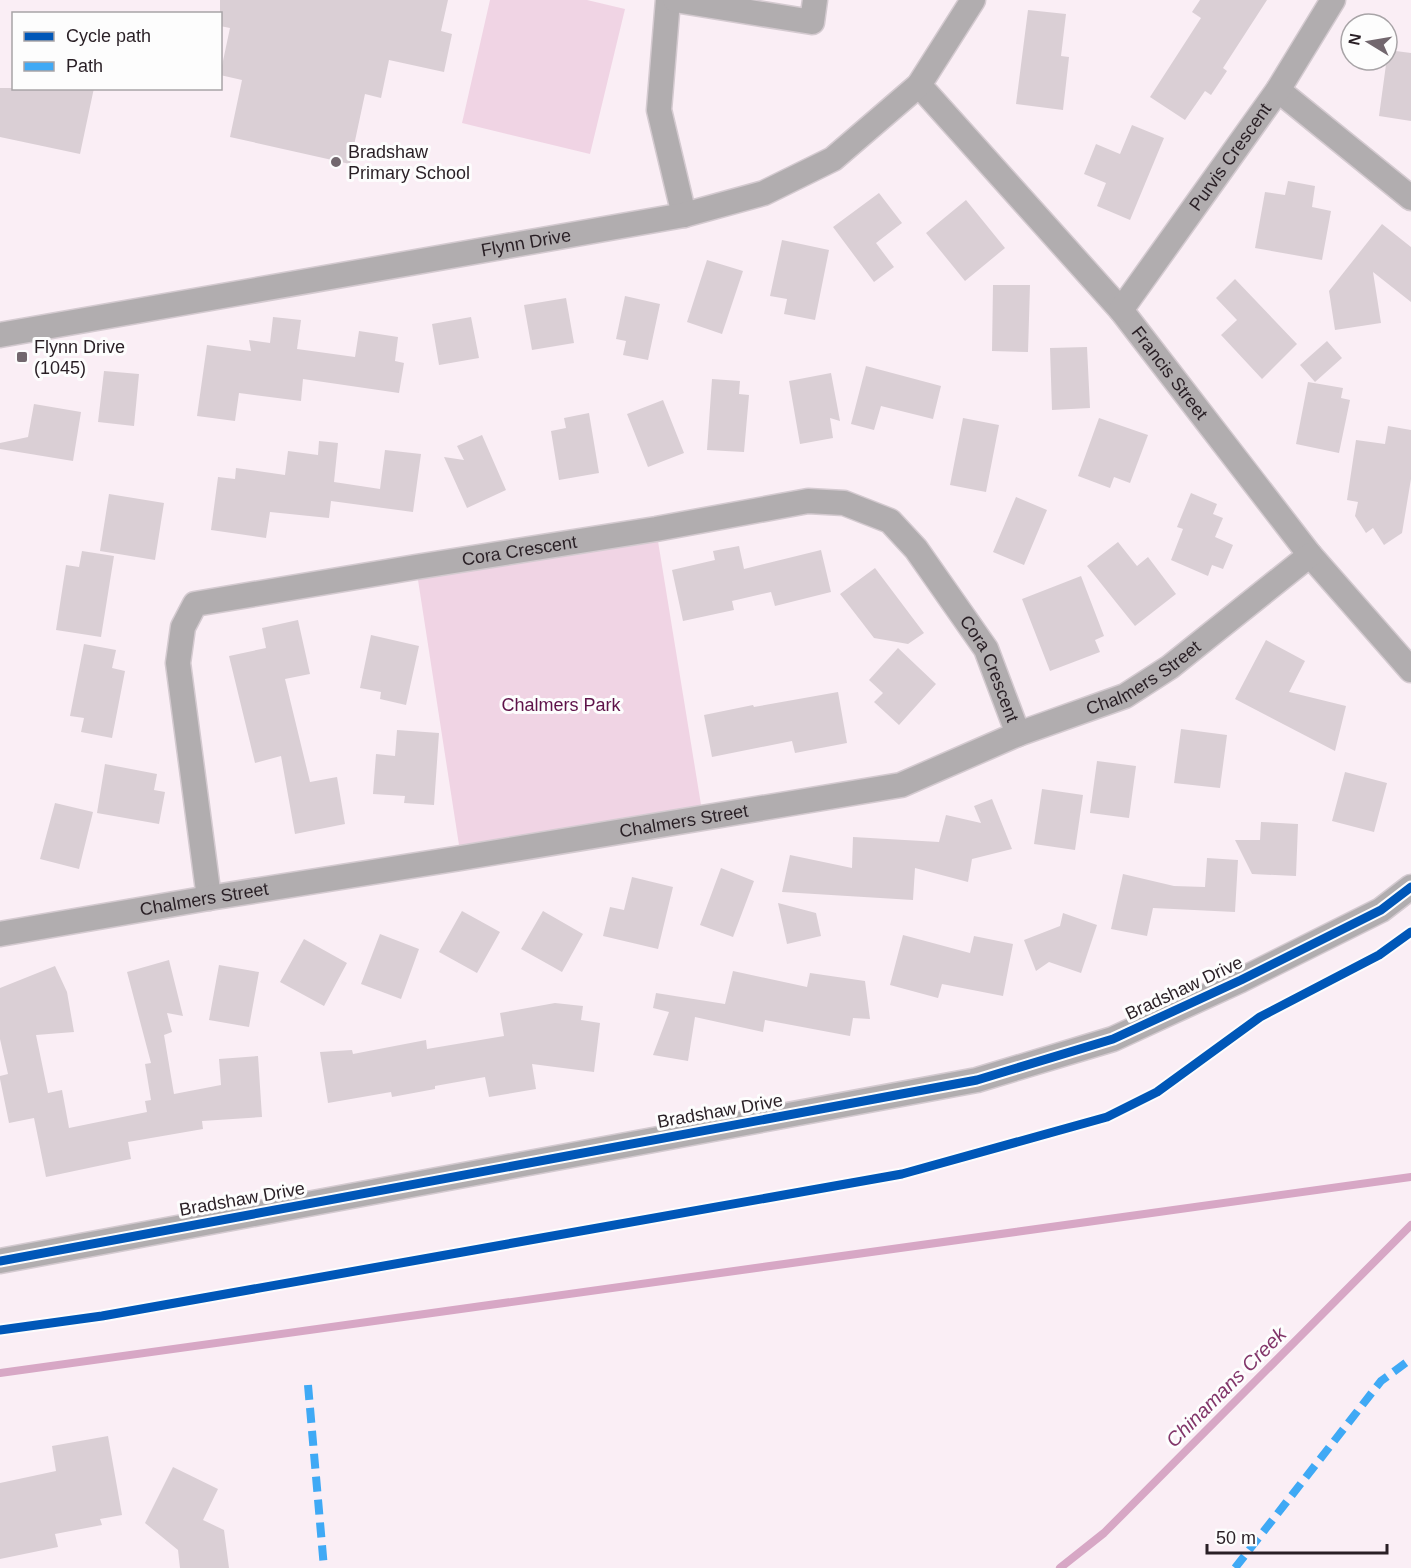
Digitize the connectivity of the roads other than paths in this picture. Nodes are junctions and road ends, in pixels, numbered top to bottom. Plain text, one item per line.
1 (668, 0) edge
2 (675, 0) edge
3 (815, 0) edge
4 (973, 0) edge
5 (1333, 0) edge
6 (919, 85) junction
7 (1278, 90) junction
8 (1411, 198) edge
9 (684, 214) junction
10 (1121, 310) junction
11 (0, 335) edge
12 (1310, 555) junction
13 (1411, 670) edge
14 (1018, 734) junction
15 (1411, 887) edge
16 (209, 898) junction
17 (0, 934) edge
18 (0, 1261) edge

1 - 9 street
2 - 3 street
4 - 6 street, Flynn Drive
5 - 7 street, Purvis Crescent
6 - 9 street, Flynn Drive
6 - 10 street, Francis Street
7 - 8 street
7 - 10 street, Purvis Crescent
9 - 11 street, Flynn Drive
10 - 12 street, Francis Street
12 - 13 street, Francis Street
12 - 14 street, Chalmers Street
14 - 16 street, Chalmers Street
14 - 16 street, Cora Crescent
15 - 18 street, Bradshaw Drive
16 - 17 street, Chalmers Street

